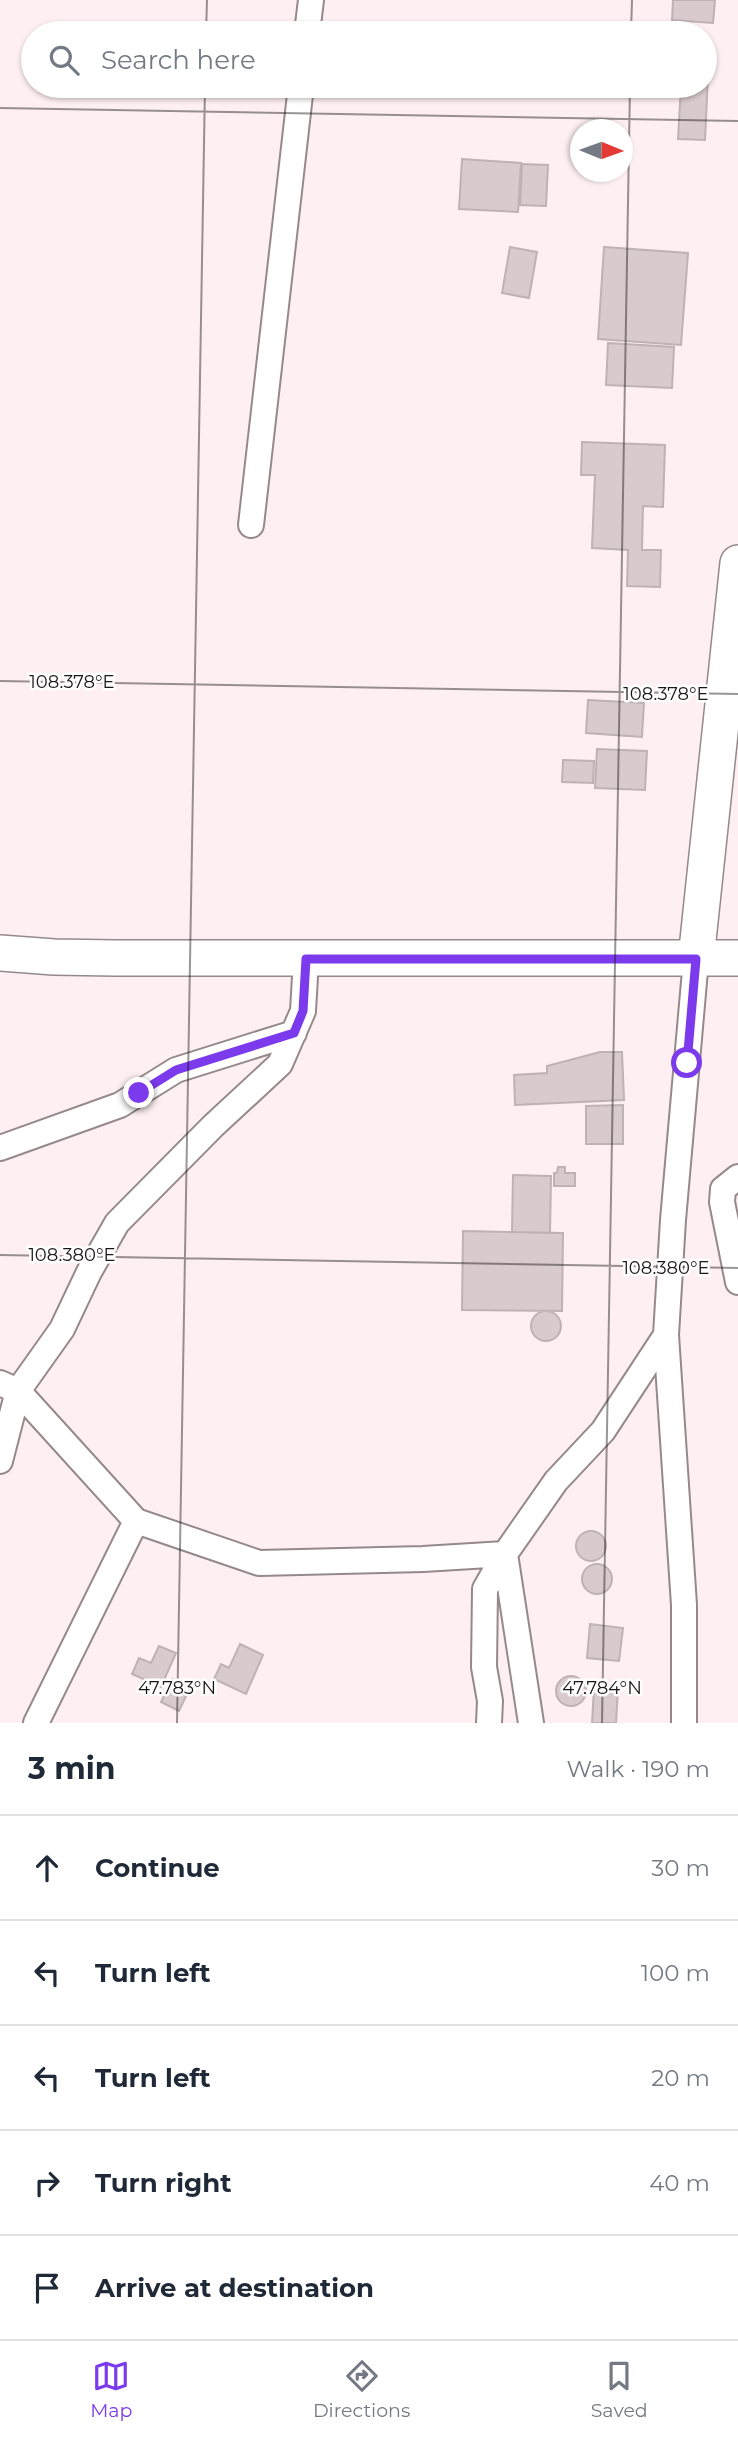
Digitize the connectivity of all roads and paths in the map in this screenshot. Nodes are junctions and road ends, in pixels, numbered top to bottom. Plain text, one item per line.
1 (311, 0) edge
2 (308, 21) edge
3 (300, 98) edge
4 (251, 525) dead end
5 (738, 563) edge
6 (0, 953) edge
7 (738, 958) edge
8 (306, 959) junction
9 (696, 959) junction
10 (294, 1033) junction
11 (0, 1148) edge
12 (738, 1177) edge
13 (738, 1282) edge
14 (666, 1335) junction
15 (9, 1387) edge
16 (0, 1461) edge
17 (136, 1521) junction
18 (505, 1553) junction
19 (36, 1723) edge
20 (489, 1723) edge
21 (531, 1723) edge
22 (684, 1723) edge

1 - 2 street
3 - 4 street
5 - 9 main road
6 - 8 main road
7 - 9 main road
8 - 9 main road
8 - 10 street
9 - 14 street
10 - 11 street
10 - 15 street
12 - 13 street
14 - 18 street
14 - 22 street
15 - 16 street
15 - 17 street
17 - 18 street
17 - 19 street
18 - 20 street
18 - 21 street

